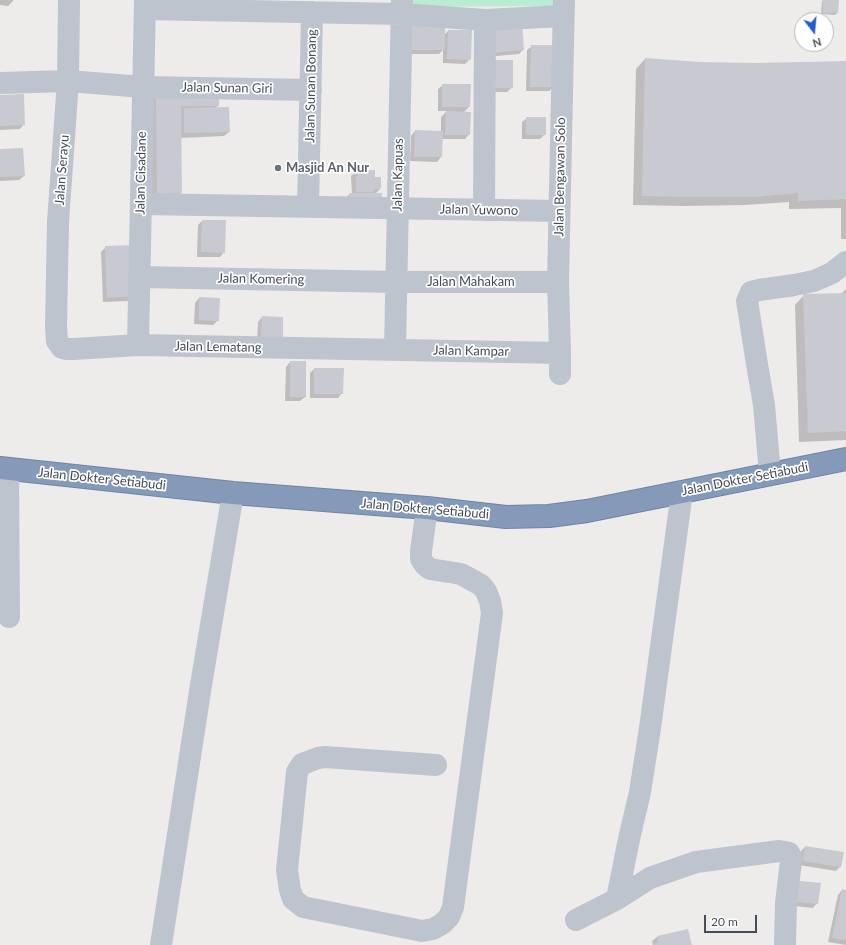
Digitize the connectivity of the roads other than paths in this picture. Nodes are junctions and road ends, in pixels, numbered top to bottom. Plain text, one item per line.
1 (69, 0) edge
2 (145, 5) edge
3 (395, 7) edge
4 (564, 8) edge
5 (312, 12) junction
6 (485, 20) junction
7 (68, 81) junction
8 (0, 83) edge
9 (143, 87) junction
10 (310, 90) junction
11 (140, 204) junction
12 (308, 207) junction
13 (391, 208) junction
14 (484, 210) junction
15 (560, 211) junction
16 (846, 262) edge
17 (139, 277) junction
18 (390, 281) junction
19 (558, 282) junction
20 (57, 341) joint
21 (138, 345) junction
22 (388, 350) junction
23 (560, 364) joint
24 (846, 459) edge
25 (4, 468) edge
26 (770, 474) junction
27 (682, 492) junction
28 (233, 493) junction
29 (427, 508) junction
30 (9, 617) dead end
31 (436, 765) dead end
32 (617, 899) junction
33 (576, 920) dead end
34 (161, 945) edge
35 (785, 945) edge

1 - 7 street, Jalan Serayu
2 - 5 street
2 - 9 street, Jalan Cisadane
3 - 5 street
3 - 6 street
3 - 13 street, Jalan Kapuas
4 - 6 street
4 - 15 street, Jalan Bengawan Solo
5 - 10 street, Jalan Sunan Bonang
6 - 14 street
7 - 8 street, Jalan Sunan Giri
7 - 9 street, Jalan Sunan Giri
7 - 20 street, Jalan Serayu
9 - 10 street, Jalan Sunan Giri
9 - 11 street, Jalan Cisadane
10 - 12 street, Jalan Sunan Bonang
11 - 12 street, Jalan Yuwono
11 - 17 street, Jalan Cisadane
12 - 13 street, Jalan Yuwono
13 - 14 street, Jalan Yuwono
13 - 18 street, Jalan Kapuas
14 - 15 street, Jalan Yuwono
15 - 19 street, Jalan Bengawan Solo
16 - 26 street
17 - 18 street, Jalan Komering
17 - 21 street, Jalan Cisadane
18 - 19 street, Jalan Mahakam
18 - 22 street, Jalan Kapuas
19 - 23 street, Jalan Bengawan Solo
20 - 21 street, Jalan Lematang
21 - 22 street, Jalan Lematang
22 - 23 street, Jalan Kampar
24 - 26 highway, Jalan Dokter Setiabudi
25 - 28 highway, Jalan Dokter Setiabudi
25 - 30 street
26 - 27 highway, Jalan Dokter Setiabudi
27 - 29 highway, Jalan Dokter Setiabudi
27 - 32 street
28 - 29 highway, Jalan Dokter Setiabudi
28 - 34 street
29 - 31 street
32 - 33 street
32 - 35 street

